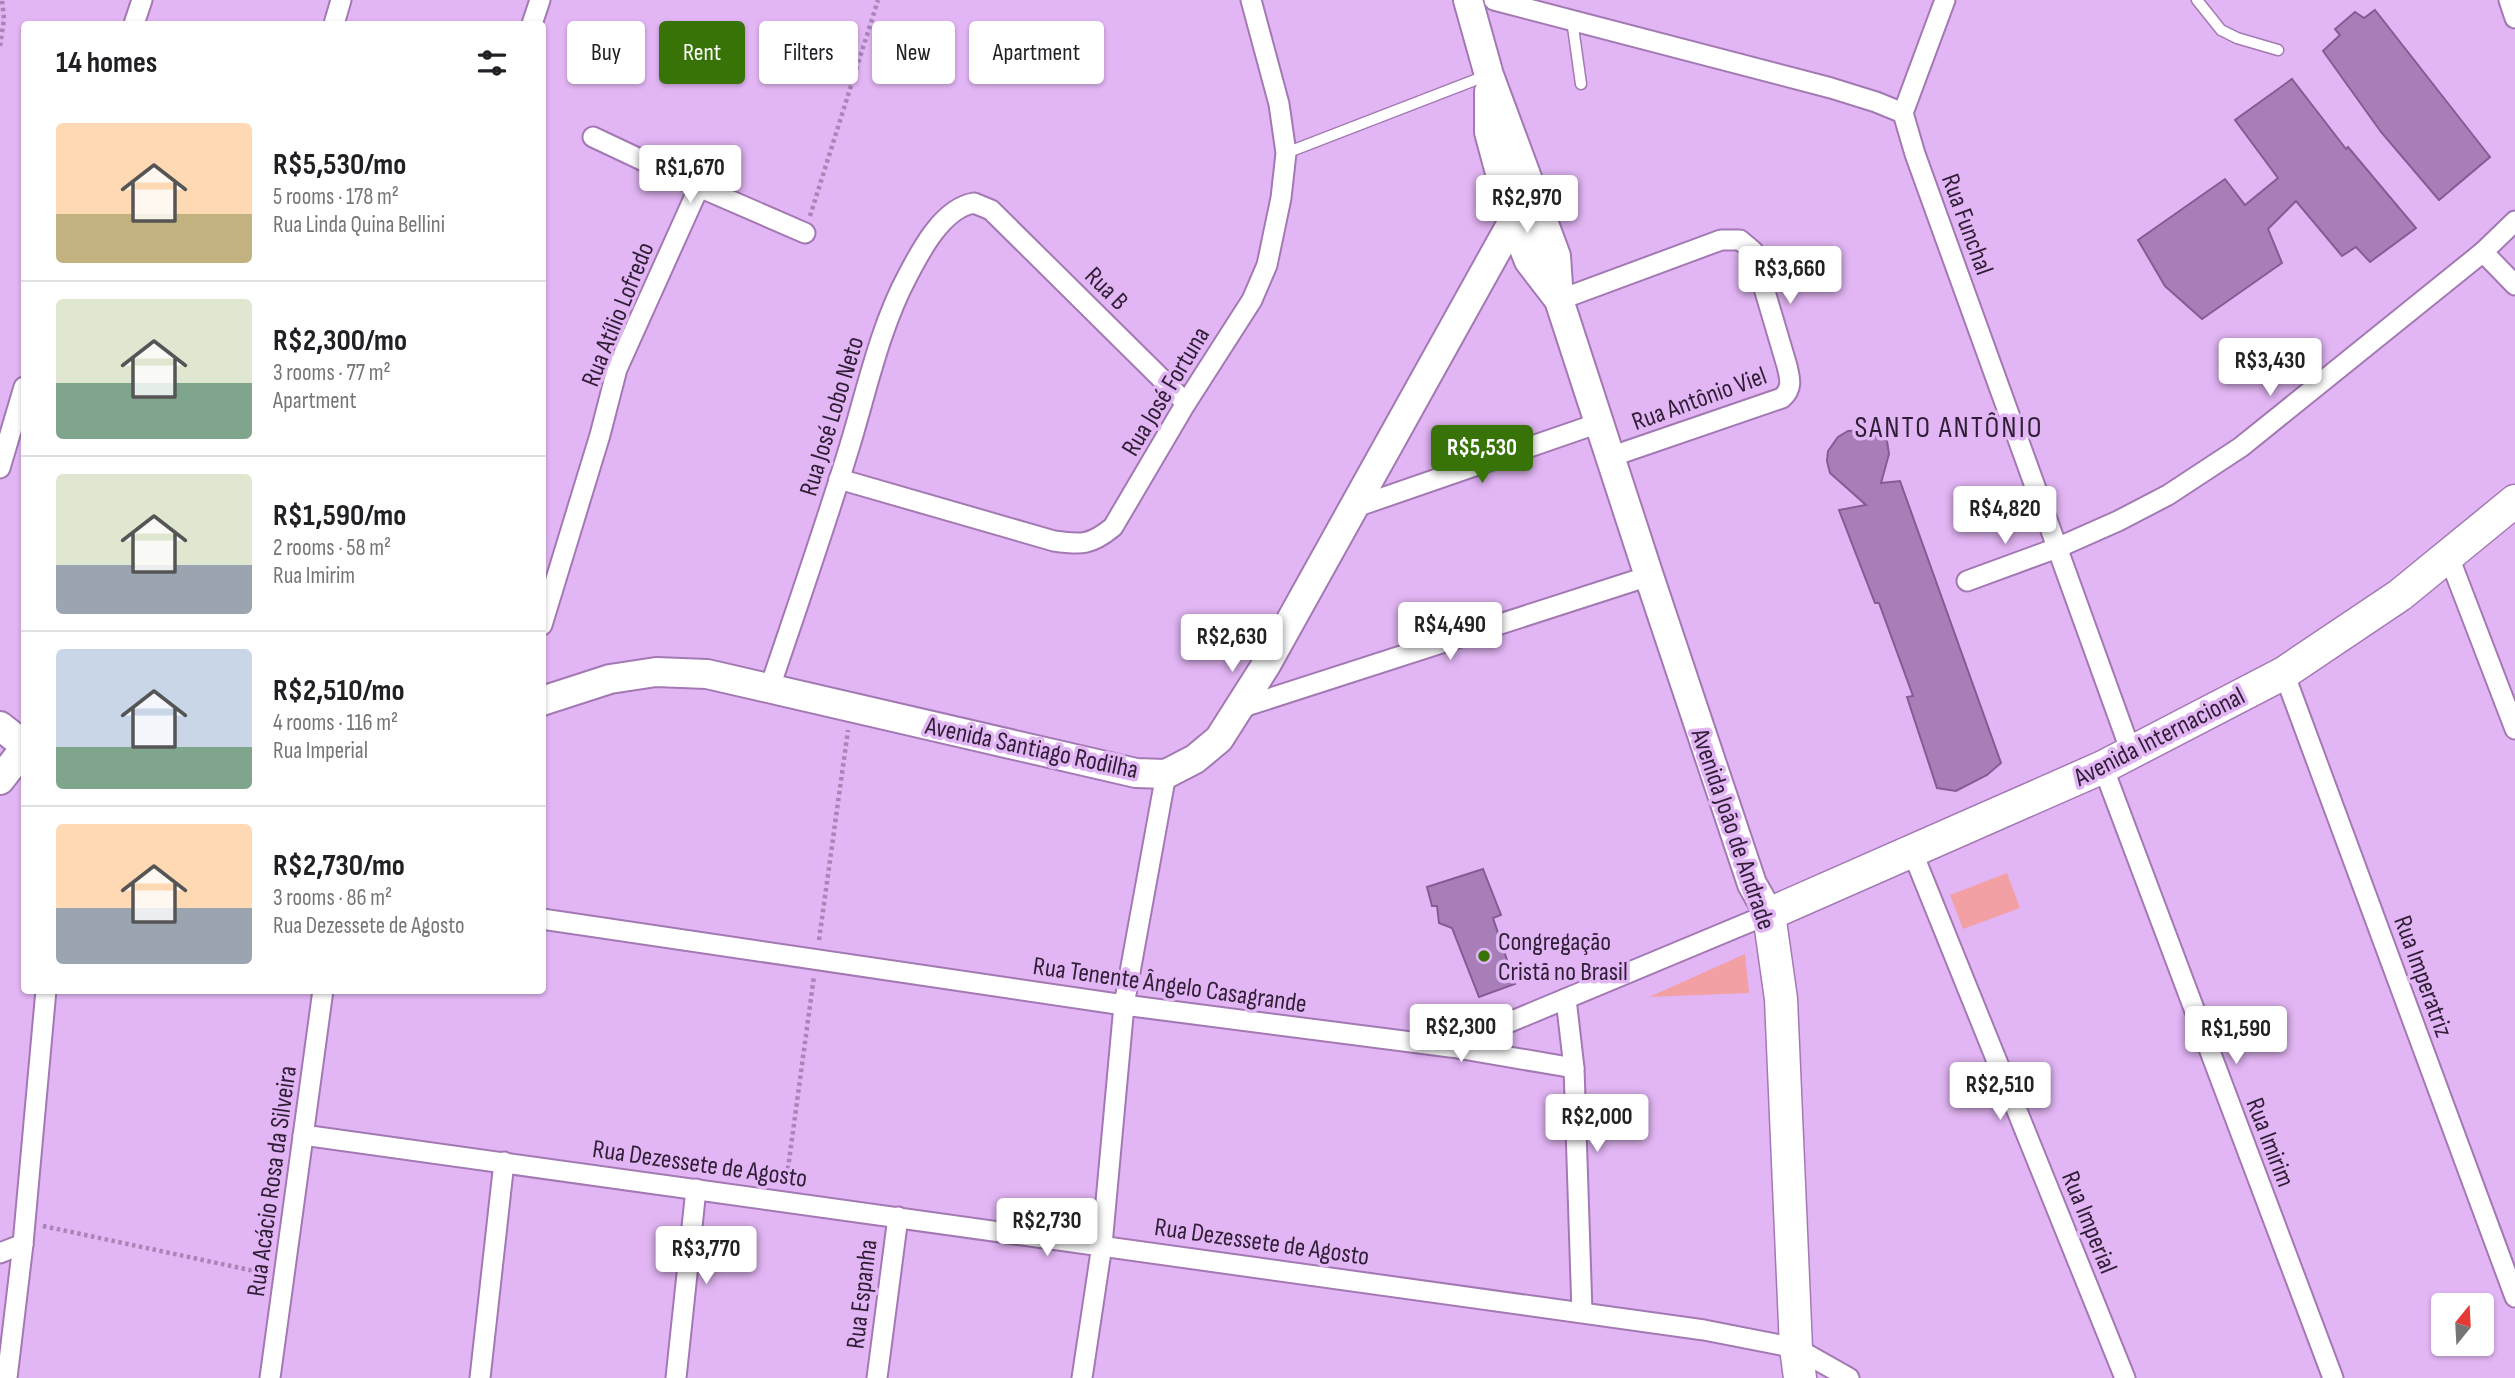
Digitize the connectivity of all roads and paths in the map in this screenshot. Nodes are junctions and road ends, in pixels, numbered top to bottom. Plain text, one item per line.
1 (2, 0) edge
2 (142, 0) edge
3 (341, 0) edge
4 (540, 0) edge
5 (878, 0) edge
6 (1251, 0) edge
7 (1468, 0) edge
8 (1494, 0) edge
9 (1945, 0) edge
10 (2197, 0) edge
11 (2509, 0) edge
12 (2515, 18) edge
13 (1572, 20) junction
14 (135, 21) edge
15 (335, 21) edge
16 (533, 21) edge
17 (0, 46) edge
18 (2278, 50) dead end
19 (1489, 75) junction
20 (1581, 84) dead end
21 (1903, 113) junction
22 (593, 137) dead end
23 (1286, 153) junction
24 (699, 187) junction
25 (991, 211) joint
26 (1513, 221) junction
27 (2515, 221) edge
28 (805, 233) joint
29 (2483, 252) junction
30 (1529, 261) junction
31 (1488, 265) junction
32 (2515, 285) edge
33 (1559, 290) junction
34 (21, 397) edge
35 (1186, 403) junction
36 (1599, 423) junction
37 (1609, 457) junction
38 (0, 468) edge
39 (839, 479) junction
40 (2515, 501) edge
41 (1353, 508) junction
42 (2057, 548) junction
43 (2449, 557) junction
44 (1648, 576) junction
45 (1967, 581) dead end
46 (546, 612) edge
47 (2284, 673) junction
48 (770, 687) junction
49 (546, 700) edge
50 (1240, 708) junction
51 (0, 726) edge
52 (2515, 729) edge
53 (21, 744) edge
54 (21, 751) edge
55 (2131, 752) junction
56 (2103, 767) junction
57 (1166, 774) junction
58 (0, 780) edge
59 (1912, 851) junction
60 (1769, 914) junction
61 (546, 920) edge
62 (46, 994) edge
63 (322, 994) edge
64 (1566, 999) junction
65 (1124, 1005) junction
66 (1450, 1047) junction
67 (1574, 1068) junction
68 (303, 1135) junction
69 (504, 1162) junction
70 (696, 1189) junction
71 (898, 1217) junction
72 (25, 1222) junction
73 (23, 1244) junction
74 (1102, 1245) junction
75 (0, 1253) edge
76 (284, 1278) junction
77 (2515, 1297) edge
78 (1582, 1312) junction
79 (1798, 1363) edge
80 (7, 1378) edge
81 (270, 1378) edge
82 (480, 1378) edge
83 (676, 1378) edge
84 (877, 1378) edge
85 (1082, 1378) edge
86 (1849, 1378) edge
87 (2125, 1378) edge
88 (2333, 1378) edge

1 - 17 path
2 - 14 street
3 - 15 street
4 - 16 street
5 - 28 path
6 - 23 street, Rua José Fortuna
7 - 19 main road, Avenida João de Andrade
8 - 13 street
9 - 21 street
10 - 18 lane
11 - 12 street
13 - 20 lane
13 - 21 street
19 - 23 lane
19 - 26 main road, Avenida João de Andrade
19 - 33 main road, Avenida João de Andrade
21 - 42 street, Rua Funchal
22 - 24 street
23 - 35 street, Rua José Fortuna
24 - 28 street
24 - 46 street, Rua Atílio Lofredo
25 - 35 street, Rua B
25 - 39 street, Rua José Lobo Neto
26 - 30 main road, Avenida João de Andrade
26 - 31 main road, Avenida Santiago Rodilha
27 - 29 street
29 - 32 street
29 - 42 street
30 - 31 main road
30 - 33 main road, Avenida João de Andrade
31 - 41 main road, Avenida Santiago Rodilha
33 - 36 main road, Avenida João de Andrade
33 - 37 street, Rua Antônio Viel
34 - 38 street
35 - 39 street, Rua José Fortuna
36 - 37 main road, Avenida João de Andrade
36 - 41 street
37 - 44 main road, Avenida João de Andrade
39 - 48 street, Rua José Lobo Neto
40 - 43 main road, Avenida Internacional
41 - 50 main road, Avenida Santiago Rodilha
42 - 45 street
42 - 55 street, Rua Funchal
43 - 47 main road, Avenida Internacional
43 - 52 street
44 - 50 street
44 - 60 main road, Avenida João de Andrade
47 - 55 main road, Avenida Internacional
47 - 77 street, Rua Imperatriz
48 - 49 main road, Avenida Santiago Rodilha
48 - 57 main road, Avenida Santiago Rodilha
50 - 57 main road, Avenida Santiago Rodilha
51 - 53 main road
54 - 58 main road
55 - 56 main road, Avenida Internacional
56 - 59 main road, Avenida Internacional
56 - 88 street, Rua Imirim
57 - 65 street
59 - 60 main road, Avenida Internacional
59 - 87 street, Rua Imperial
60 - 64 street, Rua Tenente Ângelo Casagrande
60 - 79 main road, Avenida João de Andrade
61 - 65 street, Rua Tenente Ângelo Casagrande
62 - 72 street
63 - 68 street, Rua Acácio Rosa da Silveira
64 - 66 street, Rua Tenente Ângelo Casagrande
64 - 67 street
65 - 66 street, Rua Tenente Ângelo Casagrande
65 - 74 street
66 - 67 street
67 - 78 street
68 - 69 street, Rua Dezessete de Agosto
68 - 76 street, Rua Acácio Rosa da Silveira
69 - 70 street, Rua Dezessete de Agosto
69 - 82 street
70 - 71 street, Rua Dezessete de Agosto
70 - 83 street
71 - 74 street, Rua Dezessete de Agosto
71 - 84 street, Rua Espanha
72 - 73 street
72 - 76 path
73 - 75 street
73 - 80 street
74 - 78 street, Rua Dezessete de Agosto
74 - 85 street
76 - 81 street, Rua Acácio Rosa da Silveira
78 - 79 street, Rua Dezessete de Agosto
79 - 86 street, Rua Dezessete de Agosto

